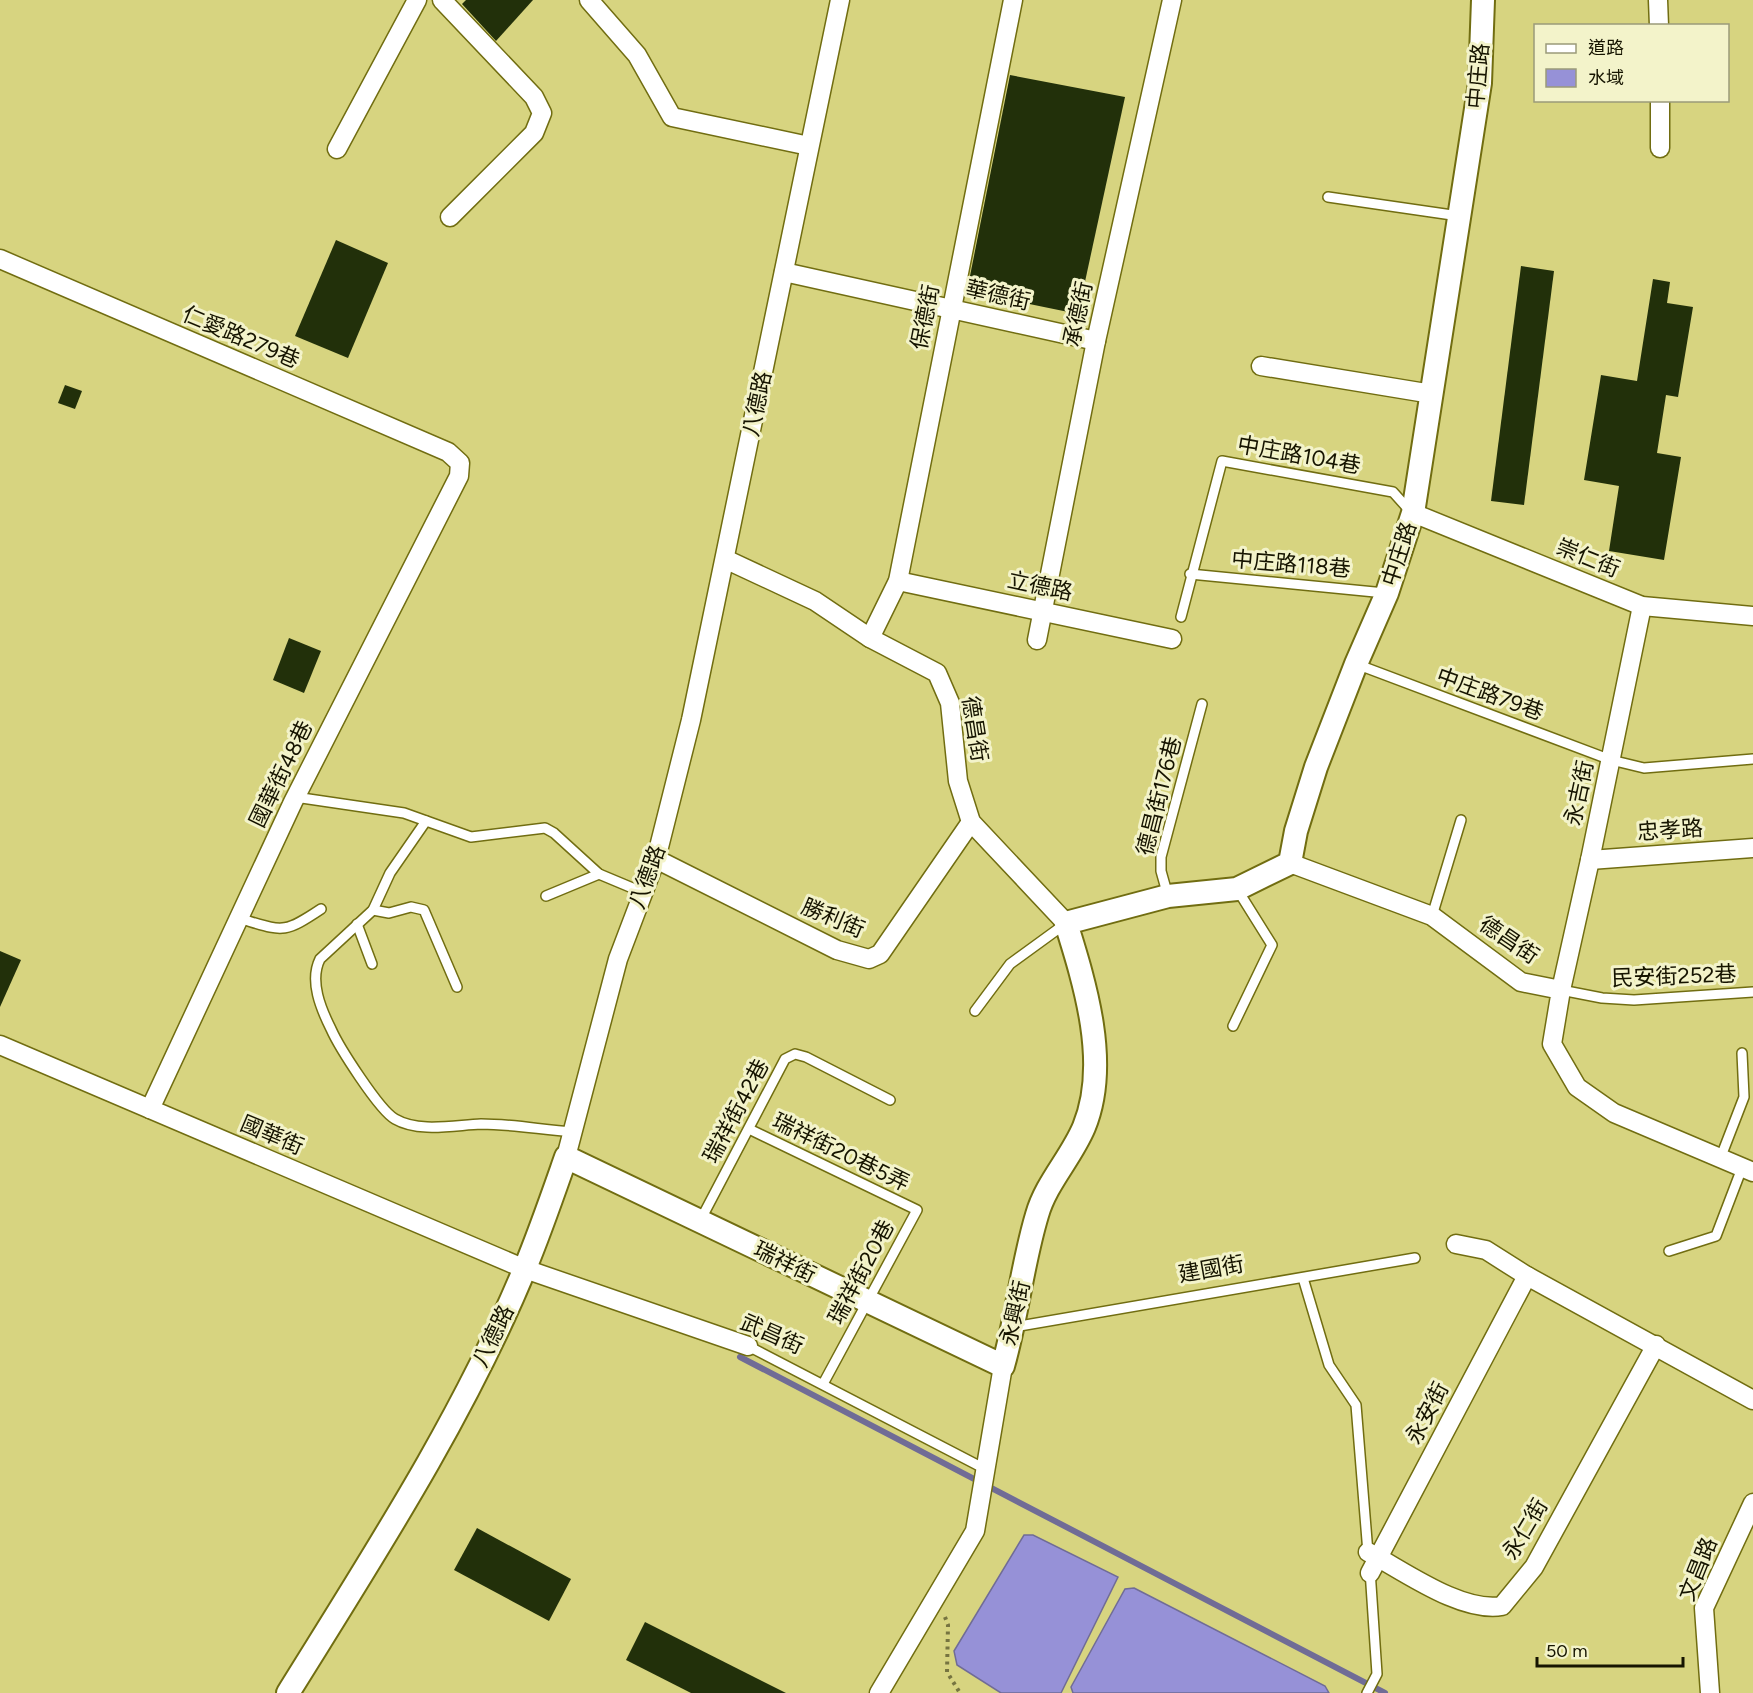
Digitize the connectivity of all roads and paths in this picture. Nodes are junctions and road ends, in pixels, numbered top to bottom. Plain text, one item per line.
1 (417, 0) edge
2 (442, 0) edge
3 (589, 0) edge
4 (840, 0) edge
5 (1013, 0) edge
6 (1172, 0) edge
7 (1483, 0) edge
8 (1658, 0) edge
9 (1659, 24) edge
10 (1660, 102) edge
11 (809, 146) junction
12 (337, 148) dead end
13 (1660, 148) dead end
14 (1328, 197) dead end
15 (1459, 216) junction
16 (450, 217) dead end
17 (0, 259) edge
18 (784, 272) junction
19 (950, 308) junction
20 (1096, 341) junction
21 (1261, 366) dead end
22 (1432, 394) junction
23 (460, 463) joint
24 (1413, 513) junction
25 (725, 559) junction
26 (1190, 574) junction
27 (898, 580) junction
28 (1387, 593) junction
29 (1642, 606) junction
30 (1042, 610) junction
31 (1753, 616) edge
32 (1181, 617) dead end
33 (870, 638) junction
34 (1172, 639) dead end
35 (1036, 640) dead end
36 (1356, 664) junction
37 (1202, 704) dead end
38 (1753, 759) edge
39 (1611, 760) junction
40 (296, 797) junction
41 (1461, 820) dead end
42 (426, 821) junction
43 (971, 822) junction
44 (1753, 848) edge
45 (656, 859) junction
46 (1590, 860) junction
47 (1290, 863) junction
48 (599, 874) junction
49 (1237, 889) junction
50 (642, 892) junction
51 (546, 896) dead end
52 (1168, 896) junction
53 (321, 909) dead end
54 (373, 910) junction
55 (1432, 916) junction
56 (238, 918) junction
57 (1066, 923) junction
58 (357, 924) junction
59 (372, 964) dead end
60 (457, 987) dead end
61 (1561, 990) junction
62 (1753, 992) edge
63 (975, 1011) dead end
64 (1233, 1026) dead end
65 (0, 1045) edge
66 (1742, 1053) dead end
67 (891, 1100) dead end
68 (150, 1109) junction
69 (749, 1129) junction
70 (573, 1132) junction
71 (566, 1157) junction
72 (1720, 1159) junction
73 (1748, 1170) edge
74 (917, 1210) joint
75 (700, 1221) junction
76 (1456, 1244) dead end
77 (1669, 1251) dead end
78 (1415, 1258) dead end
79 (525, 1269) junction
80 (1527, 1276) junction
81 (1303, 1278) junction
82 (868, 1302) junction
83 (1014, 1327) junction
84 (1656, 1345) junction
85 (748, 1346) joint
86 (1003, 1366) junction
87 (823, 1384) junction
88 (1753, 1400) edge
89 (985, 1480) junction
90 (1753, 1503) edge
91 (1372, 1561) junction
92 (938, 1593) junction
93 (288, 1693) edge
94 (879, 1693) edge
95 (960, 1693) edge
96 (1368, 1693) edge
97 (1710, 1693) edge

1 - 12 street
2 - 16 street
3 - 11 street
4 - 11 street, 八德路
5 - 19 street, 保德街
6 - 20 street, 承德街
7 - 15 street, 中庄路
8 - 9 street
10 - 13 street
11 - 18 street, 八德路
14 - 15 lane
15 - 22 street, 中庄路
17 - 23 street, 仁愛路279巷
18 - 19 street, 華德街
18 - 25 street, 八德路
19 - 20 street, 華德街
19 - 27 street, 保德街
20 - 30 street, 承德街
21 - 22 street
22 - 24 street, 中庄路
23 - 40 street, 國華街48巷
24 - 26 lane, 中庄路104巷
24 - 28 street, 中庄路
24 - 29 street, 崇仁街
25 - 33 street, 德昌街
25 - 45 street, 八德路
26 - 28 lane, 中庄路118巷
26 - 32 lane, 中庄路104巷
27 - 30 street, 立德路
27 - 33 street, 保德街
28 - 36 street, 中庄路
29 - 31 street, 崇仁街
29 - 39 street, 永吉街
30 - 34 street, 立德路
30 - 35 street, 承德街
33 - 43 street, 德昌街
36 - 39 lane, 中庄路79巷
36 - 47 street, 中庄路
37 - 52 lane, 德昌街176巷
38 - 39 lane, 中庄路79巷
39 - 46 street, 永吉街
40 - 42 lane
40 - 56 street, 國華街48巷
41 - 55 lane
42 - 48 lane
42 - 54 lane
43 - 45 street, 勝利街
43 - 57 street, 德昌街
44 - 46 street, 忠孝路
45 - 50 street, 八德路
46 - 61 street, 永吉街
47 - 49 street
47 - 55 street, 德昌街
48 - 50 lane
48 - 51 lane
49 - 52 street
49 - 64 lane
50 - 70 street, 八德路
52 - 57 street
53 - 56 lane
54 - 58 lane
54 - 60 lane
55 - 61 street, 德昌街
56 - 68 street, 國華街48巷
57 - 63 lane
57 - 83 street, 永興街
58 - 59 lane
58 - 70 lane
61 - 62 lane, 民安街252巷
61 - 72 street
65 - 68 street, 國華街
66 - 72 lane
67 - 69 lane, 瑞祥街42巷
68 - 79 street, 國華街
69 - 74 lane, 瑞祥街20巷5弄
69 - 75 lane, 瑞祥街42巷
70 - 71 street, 八德路
71 - 75 street, 瑞祥街
71 - 79 street, 八德路
72 - 73 street
73 - 77 lane
74 - 82 lane, 瑞祥街20巷
75 - 82 street, 瑞祥街
76 - 80 street
78 - 81 lane, 建國街
79 - 85 street, 武昌街
79 - 93 street, 八德路
80 - 84 street
80 - 91 street, 永安街
81 - 83 lane, 建國街
81 - 91 lane
82 - 86 street, 瑞祥街
82 - 87 lane, 瑞祥街20巷
83 - 86 street, 永興街
84 - 88 street
84 - 91 street, 永仁街
85 - 87 lane, 武昌街
86 - 89 street, 永興街
87 - 89 lane, 武昌街
89 - 92 street, 永興街
90 - 97 street, 文昌路
91 - 96 lane
92 - 94 street, 永興街
92 - 95 path

